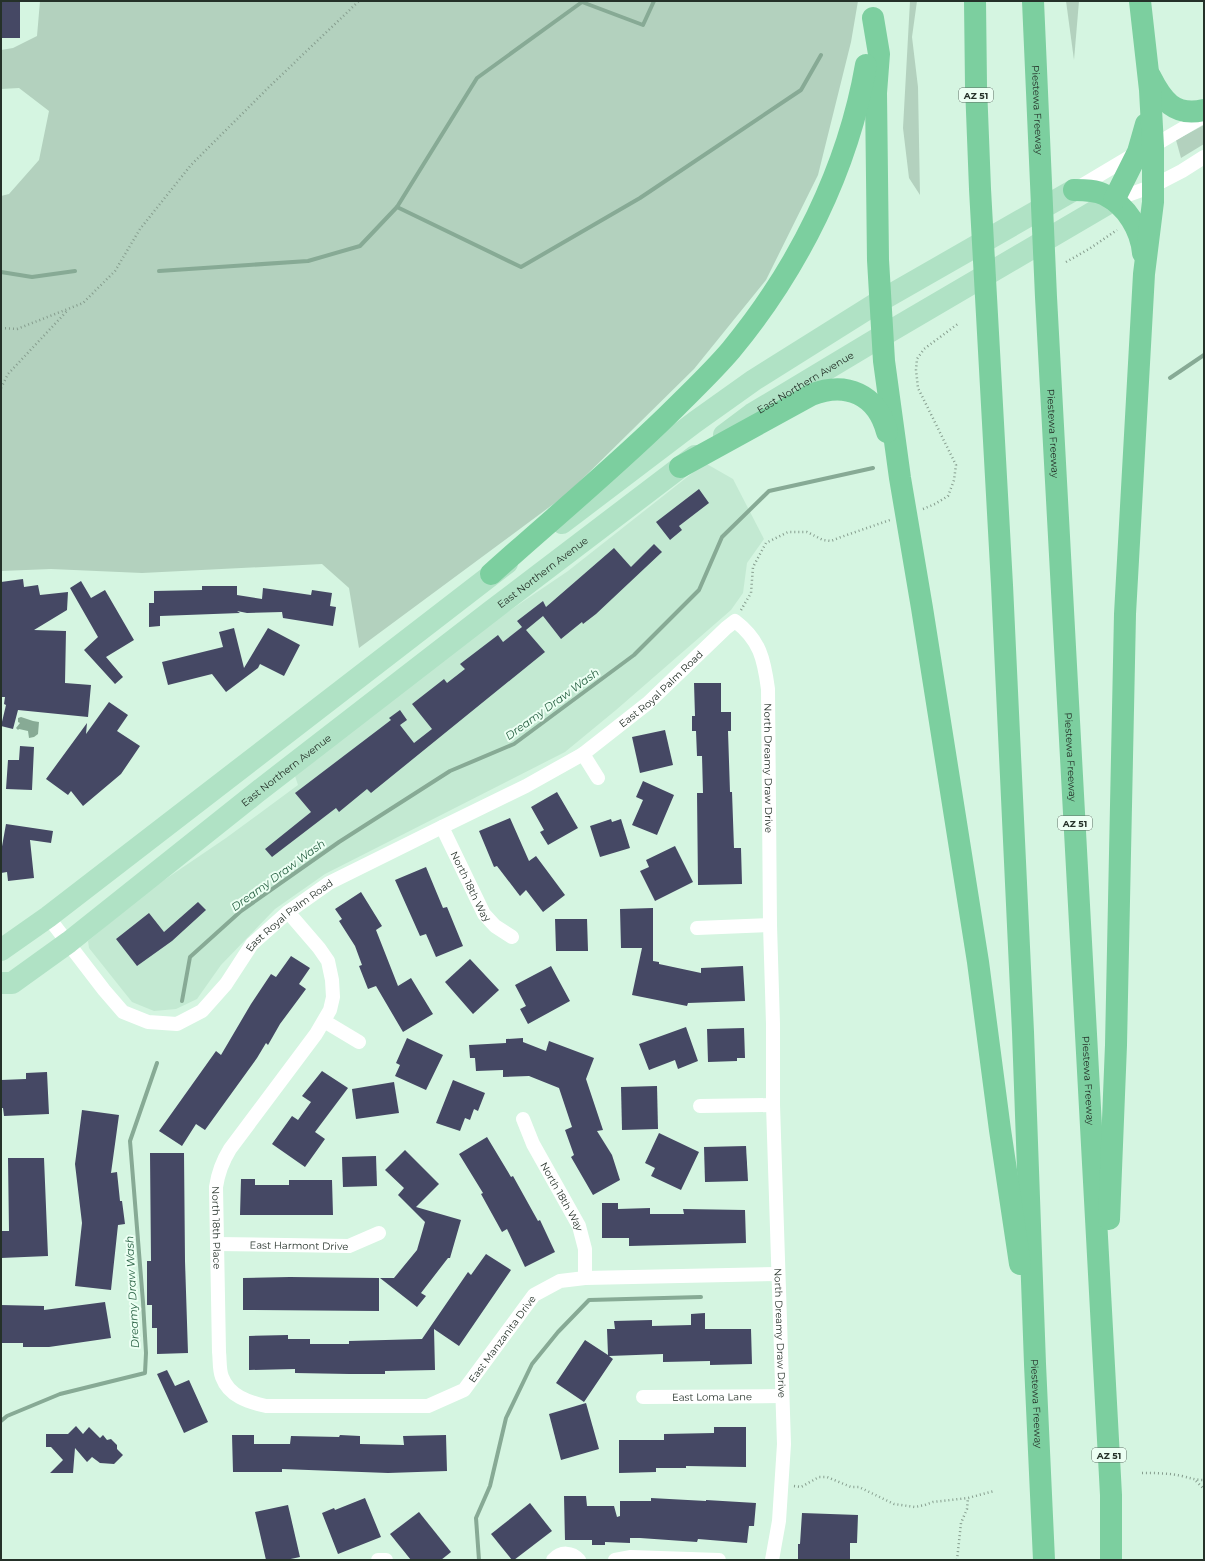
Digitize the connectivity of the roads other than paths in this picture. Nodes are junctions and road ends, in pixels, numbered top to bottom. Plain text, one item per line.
1 (975, 1) edge
2 (1033, 1) edge
3 (1140, 1) edge
4 (875, 9) edge
5 (1149, 81) junction
6 (1204, 110) edge
7 (1204, 116) edge
8 (1145, 149) junction
9 (1204, 158) edge
10 (1153, 186) junction
11 (1074, 190) junction
12 (1114, 200) junction
13 (1143, 282) junction
14 (880, 301) junction
15 (882, 336) junction
16 (680, 467) junction
17 (900, 478) junction
18 (492, 574) junction
19 (735, 621) joint
20 (583, 754) junction
21 (598, 778) dead end
22 (442, 827) junction
23 (288, 912) junction
24 (48, 917) junction
25 (770, 926) junction
26 (697, 928) dead end
27 (512, 937) dead end
28 (69, 942) junction
29 (1, 950) edge
30 (1, 983) edge
31 (324, 1021) junction
32 (359, 1042) dead end
33 (773, 1105) junction
34 (700, 1106) dead end
35 (523, 1119) dead end
36 (379, 1232) dead end
37 (216, 1244) junction
38 (777, 1274) junction
39 (584, 1278) junction
40 (1104, 1350) junction
41 (1035, 1364) junction
42 (233, 1393) joint
43 (782, 1396) junction
44 (643, 1397) dead end
45 (378, 1560) edge
46 (386, 1560) edge
47 (553, 1560) edge
48 (579, 1560) edge
49 (615, 1560) edge
50 (719, 1560) edge
51 (772, 1560) edge
52 (1044, 1560) edge
53 (1111, 1560) edge

1 - 41 highway, Piestewa Freeway / AZ 51
2 - 40 highway, Piestewa Freeway / AZ 51
3 - 5 highway
4 - 14 highway
4 - 18 highway
5 - 6 highway
5 - 8 highway
7 - 8 street
8 - 10 highway
8 - 11 street
8 - 12 highway
9 - 10 street
10 - 12 street
10 - 13 highway
11 - 12 highway
11 - 14 main road
12 - 13 highway
12 - 15 main road, East Northern Avenue
13 - 40 highway
14 - 15 highway
14 - 18 main road
15 - 16 main road, East Northern Avenue
15 - 17 highway
16 - 17 highway
16 - 28 main road, East Northern Avenue
17 - 41 highway
18 - 24 main road
19 - 20 street, East Royal Palm Road
19 - 25 street, North Dreamy Draw Drive
20 - 21 street
20 - 22 street, East Royal Palm Road
22 - 23 street, East Royal Palm Road
22 - 27 street, North 18th Way
23 - 28 street, East Royal Palm Road
23 - 31 street, North 18th Place
24 - 28 street, East Royal Palm Road
24 - 29 main road
25 - 26 street
25 - 33 street, North Dreamy Draw Drive
28 - 30 main road, East Northern Avenue
31 - 32 street
31 - 37 street, North 18th Place
33 - 34 street
33 - 38 street, North Dreamy Draw Drive
35 - 39 street, North 18th Way
36 - 37 street, East Harmont Drive
37 - 42 street, North 18th Place
38 - 39 street, East Manzanita Drive
38 - 43 street, North Dreamy Draw Drive
39 - 42 street, East Manzanita Drive
40 - 53 highway, Piestewa Freeway / AZ 51
41 - 52 highway, Piestewa Freeway / AZ 51
43 - 44 street, East Loma Lane
43 - 51 street, North Dreamy Draw Drive
45 - 46 street
47 - 48 street
49 - 50 street

